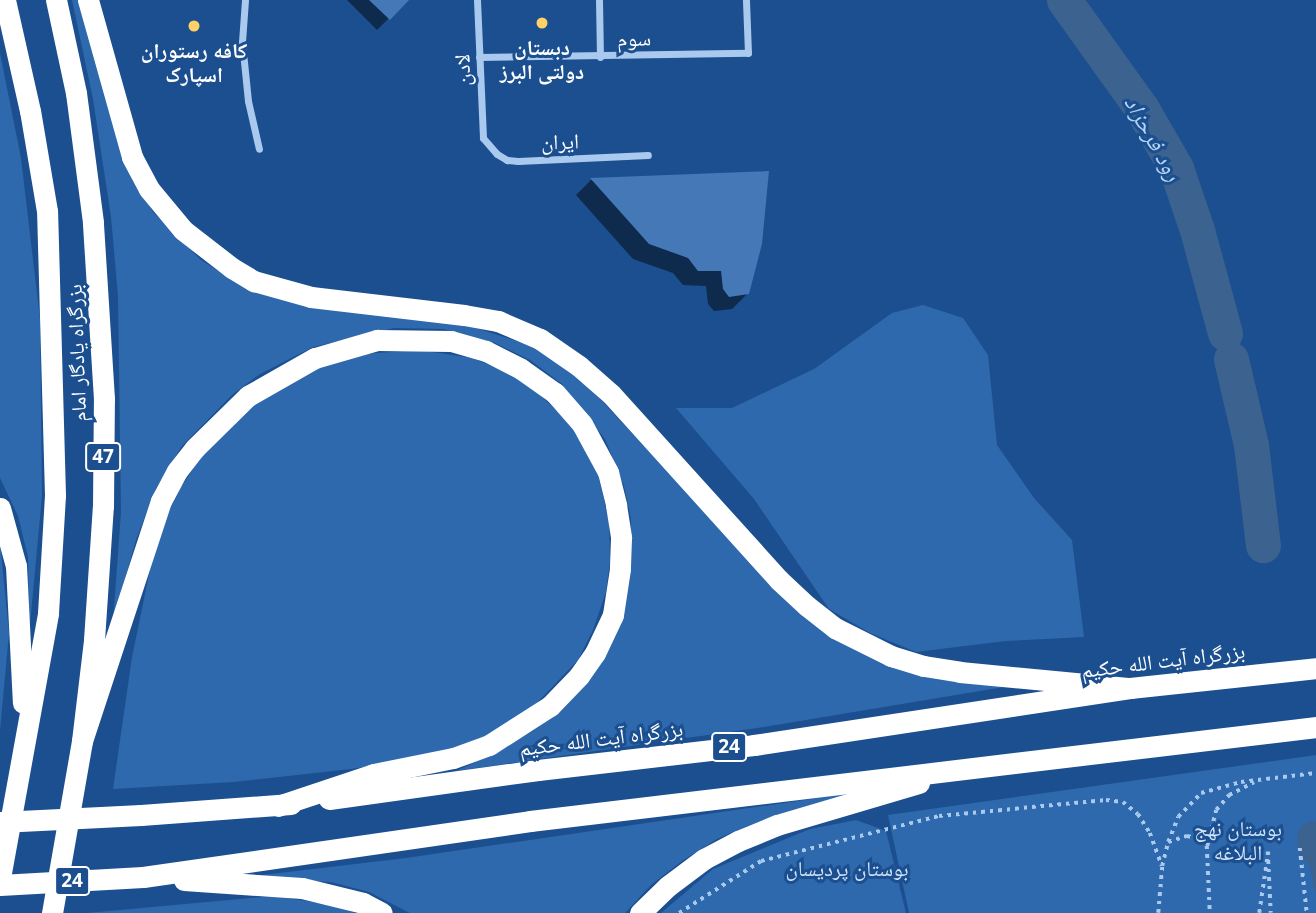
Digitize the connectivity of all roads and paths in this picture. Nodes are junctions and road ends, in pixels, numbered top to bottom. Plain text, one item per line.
1 (5, 0) edge
2 (56, 0) edge
3 (88, 0) edge
4 (245, 0) edge
5 (477, 0) edge
6 (599, 0) edge
7 (747, 0) edge
8 (480, 57) junction
9 (600, 57) junction
10 (483, 138) joint
11 (259, 149) dead end
12 (648, 155) dead end
13 (0, 508) edge
14 (1316, 668) edge
15 (1130, 688) junction
16 (1316, 727) edge
17 (25, 739) junction
18 (82, 741) junction
19 (978, 765) junction
20 (1316, 773) edge
21 (1263, 779) junction
22 (278, 806) junction
23 (0, 822) edge
24 (1168, 842) junction
25 (1207, 846) junction
26 (1300, 848) dead end
27 (1161, 866) junction
28 (143, 877) junction
29 (0, 878) edge
30 (0, 885) edge
31 (53, 911) edge
32 (382, 913) edge
33 (640, 913) edge
34 (679, 913) edge
35 (1158, 913) edge
36 (1210, 913) edge
37 (1259, 913) edge
38 (1271, 913) edge
39 (1307, 913) edge

1 - 17 highway, بزرگراه یادگار امام / 47
2 - 18 highway, بزرگراه یادگار امام / 47
3 - 15 highway
4 - 11 street
5 - 8 street, لادن
6 - 9 street
7 - 9 street, سوم
8 - 9 street, سوم
8 - 10 street, لادن
10 - 12 street, ایران
13 - 17 highway
14 - 15 highway, بزرگراه آیت الله حکیم / 24
15 - 22 highway, بزرگراه آیت الله حکیم / 24
16 - 19 highway, 24
17 - 29 highway, بزرگراه یادگار امام / 47
18 - 22 highway
18 - 31 highway, بزرگراه یادگار امام / 47
19 - 28 highway, 24
19 - 33 highway
20 - 21 path
21 - 24 path
21 - 25 path
22 - 23 highway, بزرگراه آیت الله حکیم / 24, bridge
24 - 25 path
24 - 27 path
25 - 36 path
26 - 39 path
27 - 34 path
27 - 35 path
28 - 30 highway, 24, bridge
28 - 32 highway
37 - 38 path

